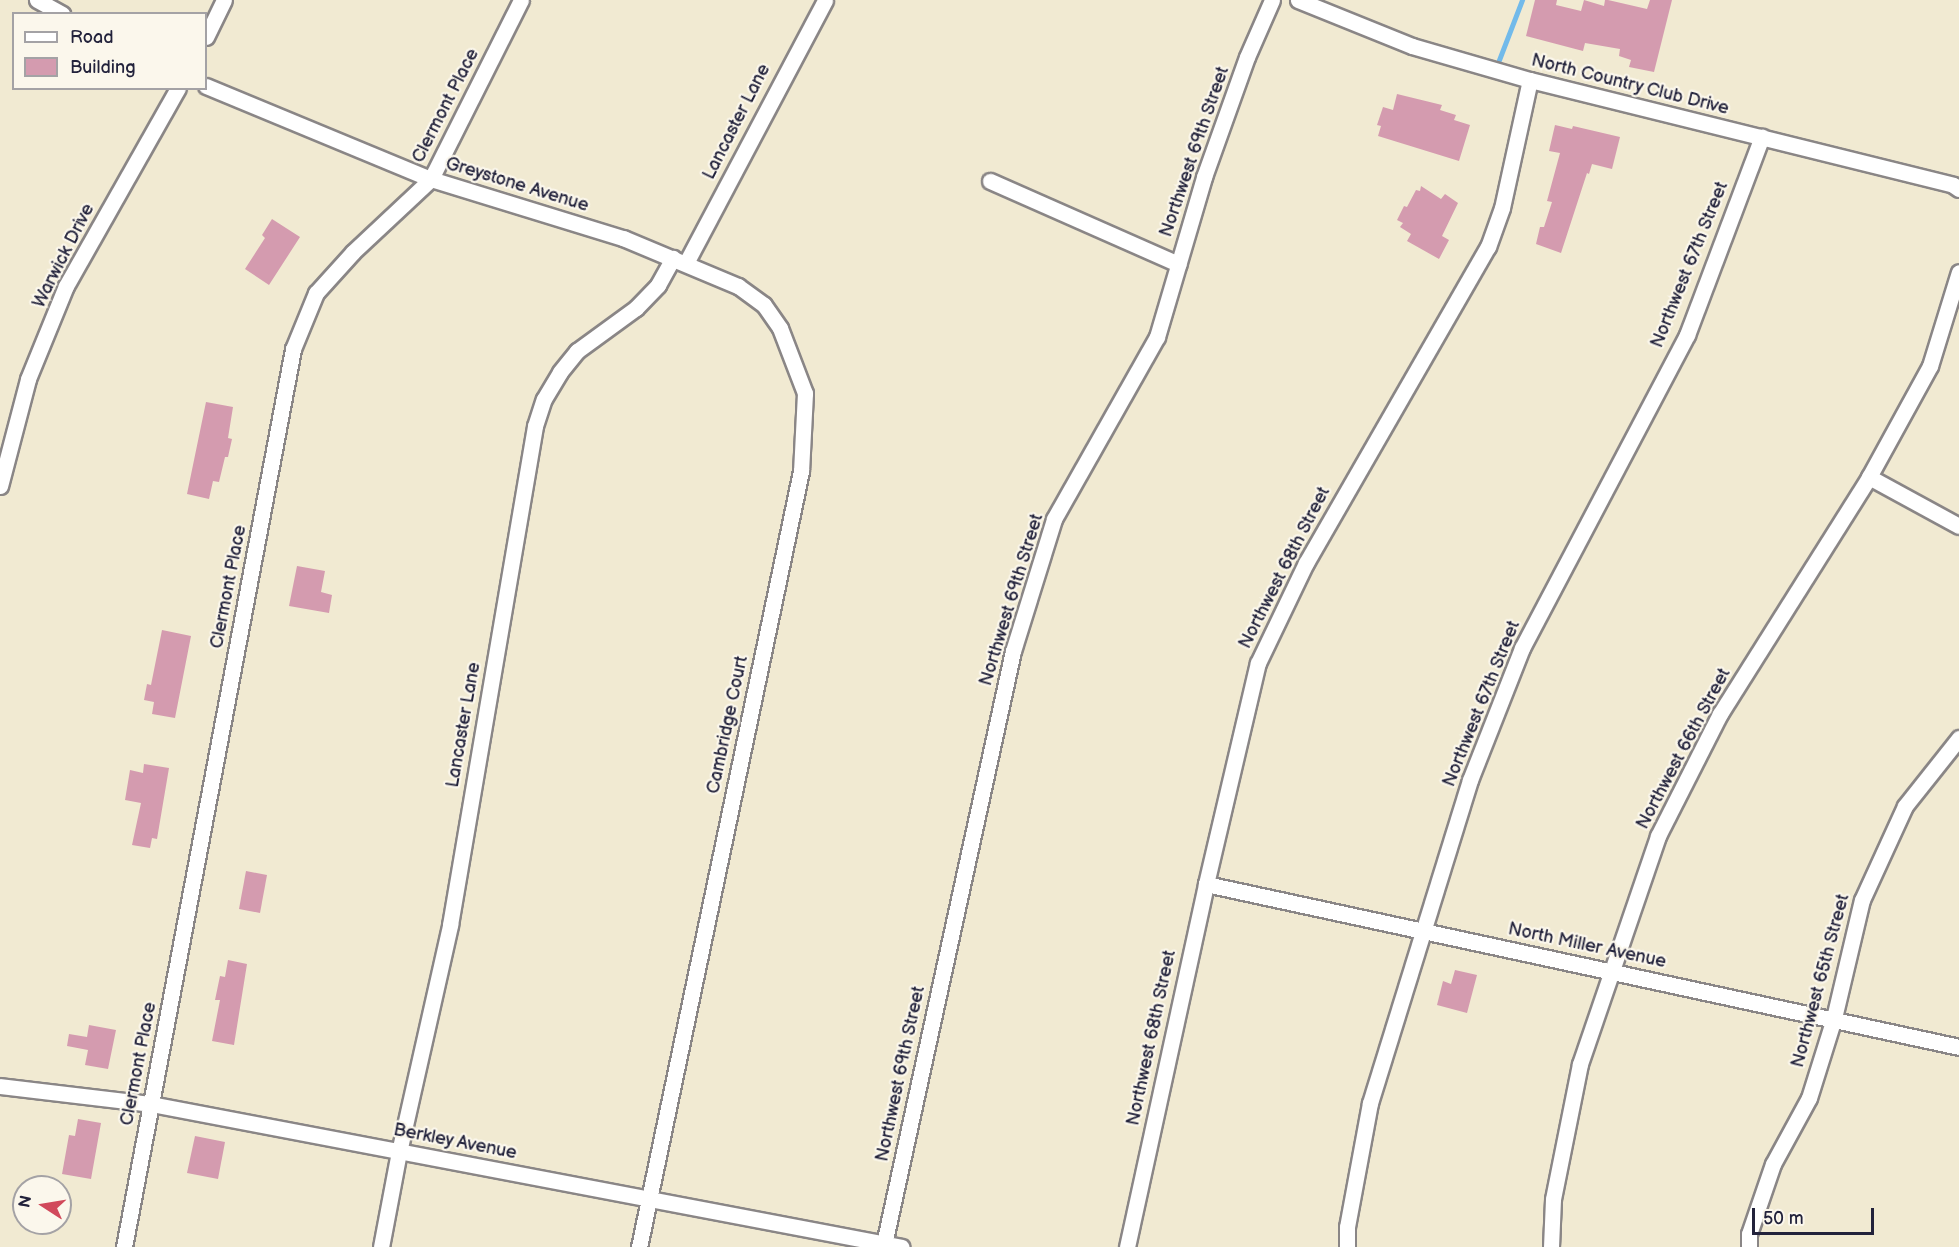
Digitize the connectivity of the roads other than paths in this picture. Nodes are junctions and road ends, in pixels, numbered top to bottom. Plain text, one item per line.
1 (37, 0) edge
2 (224, 0) edge
3 (521, 0) edge
4 (825, 0) edge
5 (1272, 0) edge
6 (1298, 0) edge
7 (59, 12) edge
8 (207, 34) edge
9 (1530, 80) junction
10 (207, 86) edge
11 (177, 90) edge
12 (1762, 137) junction
13 (430, 179) junction
14 (990, 181) dead end
15 (1959, 189) edge
16 (679, 260) junction
17 (1178, 264) junction
18 (1959, 272) edge
19 (1869, 477) junction
20 (0, 486) edge
21 (1959, 526) edge
22 (1959, 738) edge
23 (1206, 884) junction
24 (1425, 932) junction
25 (1610, 971) junction
26 (1834, 1018) junction
27 (1959, 1047) edge
28 (0, 1086) edge
29 (151, 1104) junction
30 (399, 1152) junction
31 (648, 1198) junction
32 (884, 1244) junction
33 (124, 1247) edge
34 (381, 1247) edge
35 (639, 1247) edge
36 (902, 1247) edge
37 (1127, 1247) edge
38 (1347, 1247) edge
39 (1551, 1247) edge
40 (1749, 1247) edge

1 - 7 street
2 - 8 street
3 - 13 street, Clermont Place
4 - 16 street, Lancaster Lane
5 - 17 street, Northwest 69th Street
6 - 9 street, North Country Club Drive
9 - 12 street, North Country Club Drive
9 - 23 street, Northwest 68th Street
10 - 13 street, Greystone Avenue
11 - 20 street, Warwick Drive
12 - 15 street, North Country Club Drive
12 - 24 street, Northwest 67th Street
13 - 16 street, Greystone Avenue
13 - 29 street, Clermont Place
14 - 17 street
16 - 30 street, Lancaster Lane
16 - 31 street, Cambridge Court
17 - 32 street, Northwest 69th Street
18 - 19 street, Northwest 66th Street
19 - 21 street
19 - 25 street, Northwest 66th Street
22 - 26 street, Northwest 65th Street
23 - 24 street, North Miller Avenue
23 - 37 street, Northwest 68th Street
24 - 25 street, North Miller Avenue
24 - 38 street, Northwest 67th Street
25 - 26 street, North Miller Avenue
25 - 39 street, Northwest 66th Street
26 - 27 street, North Miller Avenue
26 - 40 street, Northwest 65th Street
28 - 29 street, Berkley Avenue
29 - 30 street, Berkley Avenue
29 - 33 street, Clermont Place
30 - 31 street, Berkley Avenue
30 - 34 street, Lancaster Lane
31 - 32 street, Berkley Avenue
31 - 35 street, Cambridge Court
32 - 36 street, Berkley Avenue

